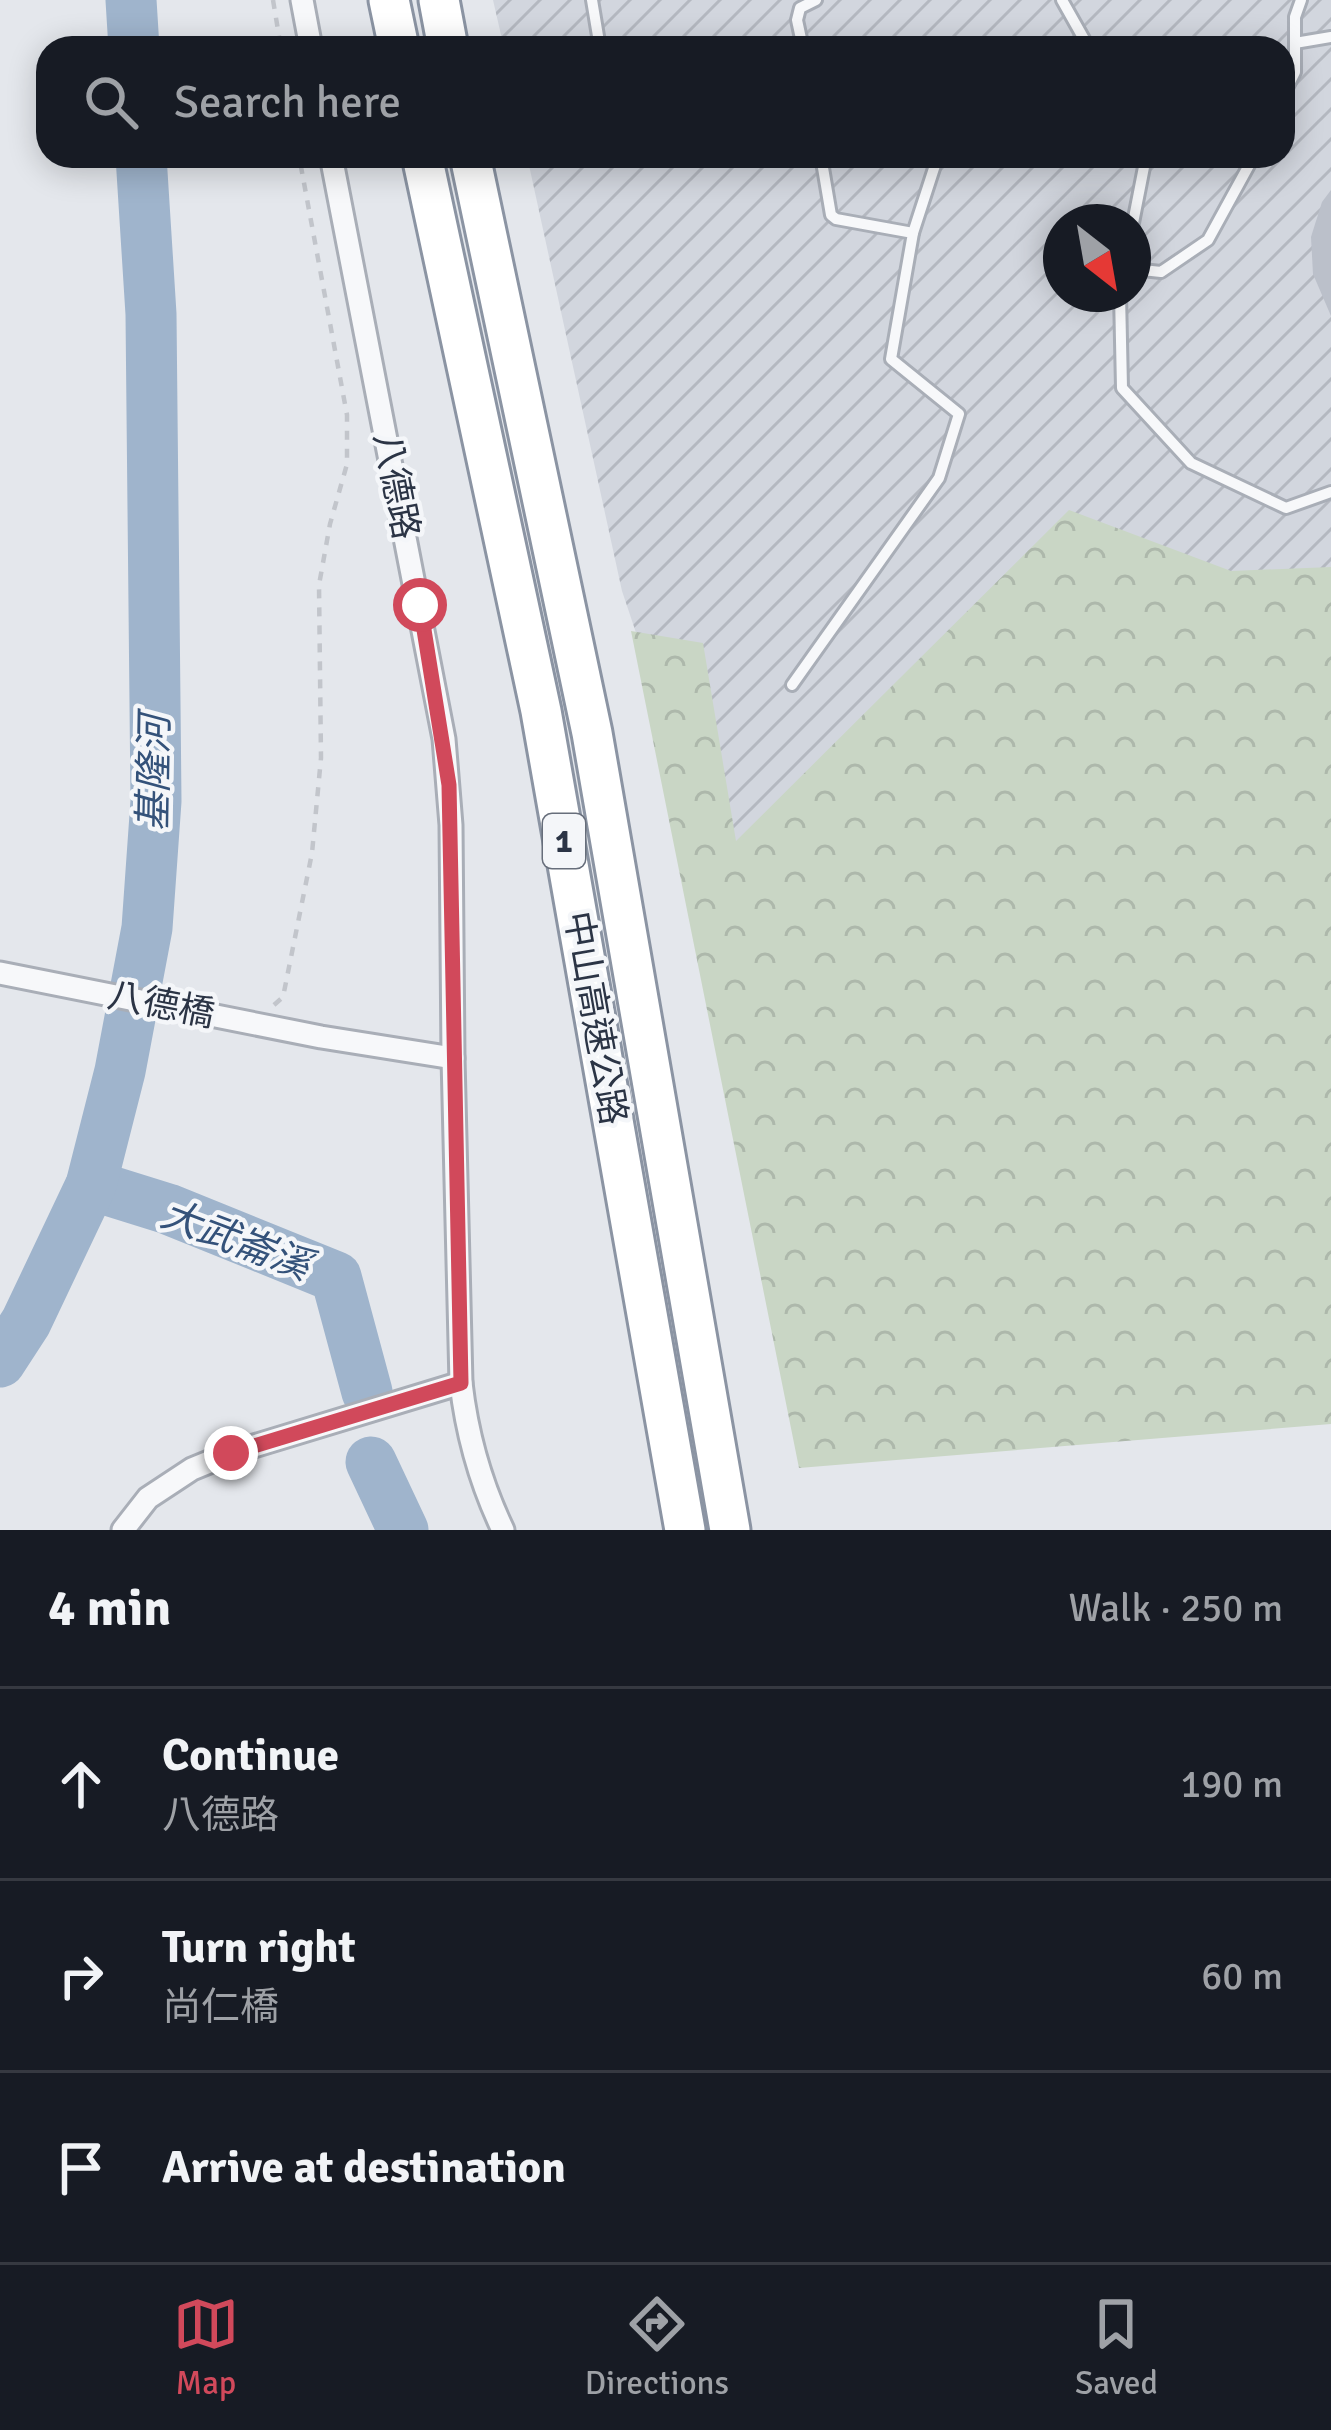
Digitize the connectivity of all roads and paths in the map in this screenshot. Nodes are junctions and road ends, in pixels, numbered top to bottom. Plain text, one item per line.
1 (273, 0) edge
2 (302, 0) edge
3 (389, 0) edge
4 (439, 0) edge
5 (592, 0) edge
6 (816, 0) edge
7 (1063, 0) edge
8 (1301, 0) edge
9 (278, 36) edge
10 (309, 36) edge
11 (396, 36) edge
12 (446, 36) edge
13 (598, 36) edge
14 (799, 36) edge
15 (1082, 36) edge
16 (1331, 38) edge
17 (1295, 43) junction
18 (1295, 71) edge
19 (301, 168) edge
20 (333, 168) edge
21 (425, 168) edge
22 (473, 168) edge
23 (823, 168) edge
24 (934, 168) edge
25 (1144, 168) edge
26 (1247, 168) edge
27 (1137, 204) edge
28 (913, 233) junction
29 (1151, 271) edge
30 (1120, 312) edge
31 (1331, 492) edge
32 (792, 685) dead end
33 (0, 973) edge
34 (273, 1006) dead end
35 (453, 1058) junction
36 (461, 1383) junction
37 (123, 1530) edge
38 (503, 1530) edge
39 (686, 1530) edge
40 (730, 1530) edge

1 - 9 path
2 - 10 street
3 - 11 highway
4 - 12 highway
5 - 13 lane
6 - 14 lane
7 - 15 lane
8 - 17 lane
16 - 17 lane
17 - 18 lane
19 - 34 path
20 - 35 street, 八德路
21 - 39 highway, 中山高速公路 / 1
22 - 40 highway, 中山高速公路 / 1
23 - 28 lane
24 - 28 lane
25 - 27 lane
26 - 29 lane
28 - 32 lane
30 - 31 lane
33 - 35 street, 八德橋
35 - 36 street, 八德路
36 - 37 street
36 - 38 street, 八德路

